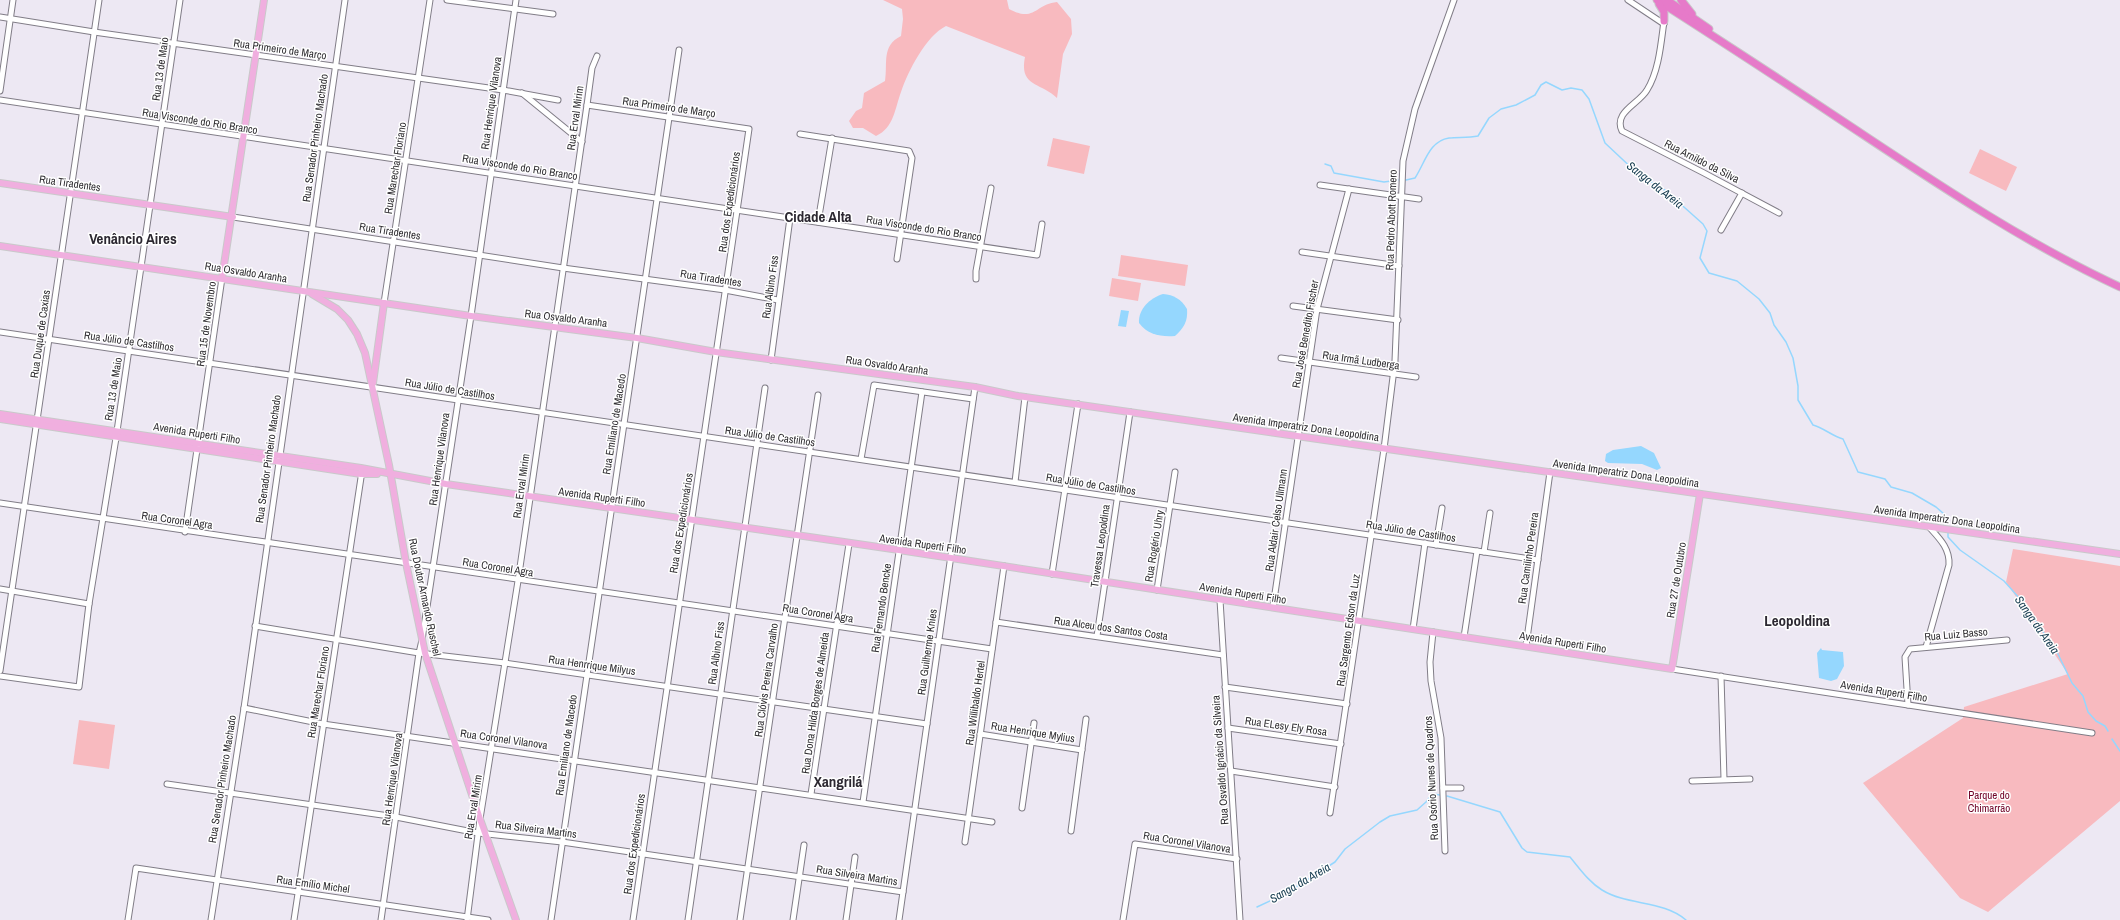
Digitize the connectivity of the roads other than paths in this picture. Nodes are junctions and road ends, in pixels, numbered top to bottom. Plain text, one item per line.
1 (13, 0) edge
2 (99, 0) edge
3 (180, 0) edge
4 (264, 0) edge
5 (345, 0) edge
6 (430, 0) edge
7 (447, 0) edge
8 (516, 0) edge
9 (1454, 0) edge
10 (1628, 0) edge
11 (1681, 0) edge
12 (1665, 1) edge
13 (514, 10) junction
14 (552, 14) dead end
15 (0, 16) edge
16 (10, 18) junction
17 (1686, 20) junction
18 (1664, 23) junction
19 (1702, 24) junction
20 (94, 32) junction
21 (174, 44) junction
22 (679, 50) dead end
23 (257, 56) junction
24 (598, 56) dead end
25 (1744, 56) junction
26 (336, 66) junction
27 (419, 78) junction
28 (503, 90) junction
29 (0, 91) edge
30 (521, 93) junction
31 (0, 100) edge
32 (558, 100) dead end
33 (587, 105) junction
34 (82, 113) junction
35 (670, 117) junction
36 (162, 125) junction
37 (749, 129) joint
38 (800, 134) dead end
39 (244, 138) junction
40 (832, 138) junction
41 (582, 142) junction
42 (324, 149) junction
43 (407, 160) junction
44 (491, 173) junction
45 (0, 183) edge
46 (575, 185) junction
47 (1320, 185) dead end
48 (991, 188) dead end
49 (1349, 189) junction
50 (70, 193) junction
51 (1742, 193) junction
52 (1401, 196) junction
53 (658, 198) junction
54 (1419, 199) dead end
55 (151, 205) junction
56 (739, 210) junction
57 (1779, 213) dead end
58 (232, 217) junction
59 (790, 218) junction
60 (818, 222) junction
61 (1042, 224) dead end
62 (312, 230) junction
63 (1721, 230) dead end
64 (900, 234) junction
65 (394, 242) junction
66 (0, 246) edge
67 (981, 247) junction
68 (1302, 252) dead end
69 (61, 254) junction
70 (479, 255) junction
71 (1330, 256) junction
72 (897, 259) dead end
73 (141, 266) junction
74 (1399, 266) junction
75 (563, 268) junction
76 (222, 278) junction
77 (646, 279) junction
78 (976, 279) dead end
79 (2120, 287) edge
80 (725, 290) junction
81 (306, 292) junction
82 (332, 295) junction
83 (778, 300) junction
84 (384, 303) junction
85 (330, 304) junction
86 (1293, 306) dead end
87 (1317, 309) junction
88 (471, 316) junction
89 (1398, 320) junction
90 (555, 327) junction
91 (0, 332) edge
92 (637, 338) junction
93 (49, 339) junction
94 (129, 351) junction
95 (716, 352) junction
96 (1281, 358) dead end
97 (771, 360) junction
98 (211, 362) junction
99 (1309, 362) junction
100 (291, 374) junction
101 (1393, 374) junction
102 (1416, 377) dead end
103 (373, 387) junction
104 (975, 387) junction
105 (765, 388) dead end
106 (922, 392) junction
107 (818, 395) dead end
108 (1025, 397) junction
109 (973, 399) junction
110 (458, 400) junction
111 (1078, 404) junction
112 (1130, 412) junction
113 (542, 413) junction
114 (0, 414) edge
115 (0, 419) edge
116 (36, 422) junction
117 (624, 425) junction
118 (116, 434) junction
119 (704, 436) junction
120 (1298, 436) junction
121 (757, 444) junction
122 (199, 446) junction
123 (1384, 449) junction
124 (810, 452) junction
125 (279, 458) junction
126 (861, 459) junction
127 (911, 466) junction
128 (362, 471) junction
129 (1175, 472) dead end
130 (1550, 472) junction
131 (963, 474) junction
132 (391, 475) junction
133 (1015, 482) junction
134 (446, 484) junction
135 (1065, 490) junction
136 (1700, 494) junction
137 (530, 497) junction
138 (1117, 498) junction
139 (0, 503) edge
140 (1170, 506) junction
141 (24, 507) junction
142 (1442, 508) dead end
143 (610, 509) junction
144 (1490, 513) dead end
145 (104, 519) junction
146 (692, 521) junction
147 (1286, 522) junction
148 (745, 528) junction
149 (1930, 528) junction
150 (185, 532) junction
151 (1372, 535) junction
152 (797, 536) junction
153 (266, 543) junction
154 (1425, 543) junction
155 (849, 544) junction
156 (1436, 545) junction
157 (899, 550) junction
158 (1477, 551) junction
159 (1484, 552) junction
160 (2120, 554) edge
161 (349, 555) junction
162 (950, 558) junction
163 (1538, 560) junction
164 (406, 563) junction
165 (1004, 566) junction
166 (433, 568) junction
167 (1052, 574) junction
168 (518, 581) junction
169 (1105, 582) junction
170 (0, 590) edge
171 (1157, 590) junction
172 (12, 591) junction
173 (599, 592) junction
174 (1220, 600) junction
175 (679, 603) junction
176 (89, 604) junction
177 (1273, 607) junction
178 (732, 611) junction
179 (785, 618) junction
180 (1359, 621) junction
181 (996, 622) junction
182 (255, 626) junction
183 (836, 626) junction
184 (1413, 629) junction
185 (1433, 632) junction
186 (887, 634) junction
187 (1097, 636) junction
188 (1464, 637) junction
189 (336, 639) junction
190 (422, 640) junction
191 (2007, 640) dead end
192 (939, 641) junction
193 (1526, 646) junction
194 (1926, 646) junction
195 (992, 650) junction
196 (422, 653) junction
197 (1223, 654) junction
198 (505, 663) junction
199 (1672, 669) junction
200 (0, 672) edge
201 (586, 675) junction
202 (0, 676) edge
203 (1721, 676) junction
204 (667, 687) junction
205 (1225, 687) junction
206 (720, 694) junction
207 (772, 702) junction
208 (1347, 704) junction
209 (1908, 705) junction
210 (244, 708) junction
211 (824, 710) junction
212 (875, 717) junction
213 (1086, 719) dead end
214 (1034, 723) dead end
215 (324, 724) junction
216 (927, 724) junction
217 (1228, 728) junction
218 (2092, 733) dead end
219 (980, 734) junction
220 (408, 736) junction
221 (455, 742) junction
222 (1032, 742) junction
223 (1341, 744) junction
224 (492, 748) junction
225 (1082, 750) junction
226 (574, 760) junction
227 (1231, 771) junction
228 (654, 772) junction
229 (1750, 779) dead end
230 (708, 780) junction
231 (1692, 780) dead end
232 (1724, 780) junction
233 (167, 784) dead end
234 (760, 787) junction
235 (1335, 787) junction
236 (1443, 788) junction
237 (1461, 788) dead end
238 (229, 793) junction
239 (811, 794) junction
240 (863, 802) junction
241 (310, 805) junction
242 (1022, 808) dead end
243 (914, 810) junction
244 (1330, 814) dead end
245 (396, 818) junction
246 (968, 818) junction
247 (480, 819) junction
248 (992, 822) dead end
249 (1072, 831) dead end
250 (478, 832) junction
251 (486, 833) junction
252 (562, 842) junction
253 (964, 842) dead end
254 (804, 845) dead end
255 (1444, 851) dead end
256 (643, 853) junction
257 (855, 857) dead end
258 (1237, 859) junction
259 (696, 861) junction
260 (748, 869) junction
261 (799, 876) junction
262 (217, 880) junction
263 (851, 884) junction
264 (298, 892) junction
265 (903, 892) junction
266 (384, 905) junction
267 (468, 919) edge
268 (128, 920) edge
269 (211, 920) edge
270 (294, 920) edge
271 (381, 920) edge
272 (488, 920) edge
273 (516, 920) edge
274 (551, 920) edge
275 (633, 920) edge
276 (688, 920) edge
277 (740, 920) edge
278 (792, 920) edge
279 (846, 920) edge
280 (899, 920) edge
281 (1123, 920) edge
282 (1240, 920) edge

1 - 16 street
2 - 20 street, Rua Duque de Caxias
3 - 21 street, Rua 13 de Maio
4 - 23 main road, Rua 15 de Novembro
5 - 26 street, Rua Senador Pinheiro Machado
6 - 27 street, Rua Marechar Floriano
7 - 13 street
8 - 13 street, Rua Henrique Vilanova
9 - 52 street, Rua Pedro Abott Romero
10 - 18 street
11 - 19 highway
12 - 17 highway
12 - 18 highway
12 - 19 highway
13 - 14 street
13 - 28 street, Rua Henrique Vilanova
15 - 16 street, Rua Primeiro de Março
16 - 20 street, Rua Primeiro de Março
16 - 29 street
17 - 18 highway
17 - 25 highway
18 - 51 street, Rua Arnildo da Silva
19 - 25 highway
20 - 21 street, Rua Primeiro de Março
20 - 34 street, Rua Duque de Caxias
21 - 23 street, Rua Primeiro de Março
21 - 36 street, Rua 13 de Maio
22 - 35 street, Rua Emiliano de Macedo
23 - 26 street, Rua Primeiro de Março
23 - 39 main road, Rua 15 de Novembro
24 - 33 street, Rua Erval Mirim
25 - 79 highway
26 - 27 street, Rua Primeiro de Março
26 - 42 street, Rua Senador Pinheiro Machado
27 - 28 street, Rua Primeiro de Março
27 - 43 street, Rua Marechar Floriano
28 - 30 street, Rua Primeiro de Março
28 - 44 street, Rua Henrique Vilanova
30 - 32 street, Rua Primeiro de Março
30 - 41 street
31 - 34 street, Rua Visconde do Rio Branco
33 - 35 street, Rua Primeiro de Março
33 - 41 street, Rua Erval Mirim
34 - 36 street, Rua Visconde do Rio Branco
34 - 50 street, Rua Duque de Caxias
35 - 37 street, Rua Primeiro de Março
35 - 53 street, Rua Emiliano de Macedo
36 - 39 street, Rua Visconde do Rio Branco
36 - 55 street, Rua 13 de Maio
37 - 56 street, Rua dos Expedicionários
38 - 40 street
39 - 42 street, Rua Visconde do Rio Branco
39 - 58 main road, Rua 15 de Novembro
40 - 60 street
40 - 64 street
41 - 46 street, Rua Erval Mirim
42 - 43 street, Rua Visconde do Rio Branco
42 - 62 street, Rua Senador Pinheiro Machado
43 - 44 street, Rua Visconde do Rio Branco
43 - 65 street, Rua Marechar Floriano
44 - 46 street, Rua Visconde do Rio Branco
44 - 70 street, Rua Henrique Vilanova
45 - 50 main road, Rua Tiradentes
46 - 53 street, Rua Visconde do Rio Branco
46 - 75 street, Rua Erval Mirim
47 - 49 street
48 - 67 street
49 - 52 street
49 - 71 street, Rua José Benedito Fischer
50 - 55 main road, Rua Tiradentes
50 - 69 street, Rua Duque de Caxias
51 - 57 street, Rua Arnildo da Silva
51 - 63 street
52 - 54 street
52 - 74 street, Rua Pedro Abott Romero
53 - 56 street, Rua Visconde do Rio Branco
53 - 77 street, Rua Emiliano de Macedo
55 - 58 main road, Rua Tiradentes
55 - 73 street, Rua 13 de Maio
56 - 59 street, Rua Visconde do Rio Branco
56 - 80 street, Rua dos Expedicionários
58 - 62 street, Rua Tiradentes
58 - 76 main road, Rua 15 de Novembro
59 - 60 street, Rua Visconde do Rio Branco
59 - 83 street, Rua Albino Fiss
60 - 64 street, Rua Visconde do Rio Branco
61 - 67 street, Rua Visconde do Rio Branco
62 - 65 street, Rua Tiradentes
62 - 81 street, Rua Senador Pinheiro Machado
64 - 67 street, Rua Visconde do Rio Branco
64 - 72 street
65 - 70 street, Rua Tiradentes
65 - 84 street, Rua Marechar Floriano
66 - 69 main road, Rua Osvaldo Aranha
67 - 78 street
68 - 71 street
69 - 73 main road, Rua Osvaldo Aranha
69 - 93 street, Rua Duque de Caxias
70 - 75 street, Rua Tiradentes
70 - 88 street, Rua Henrique Vilanova
71 - 74 street
71 - 87 street, Rua José Benedito Fischer
73 - 76 main road, Rua Osvaldo Aranha
73 - 94 street, Rua 13 de Maio
74 - 89 street, Rua Pedro Abott Romero
75 - 77 street, Rua Tiradentes
75 - 90 street, Rua Erval Mirim
76 - 81 main road, Rua Osvaldo Aranha
76 - 98 street, Rua 15 de Novembro
77 - 80 street, Rua Tiradentes
77 - 92 street, Rua Emiliano de Macedo
80 - 83 street, Rua Tiradentes
80 - 95 street, Rua dos Expedicionários
81 - 82 main road, Rua Osvaldo Aranha
81 - 85 main road, Rua Doutor Armando Ruschel
81 - 100 street, Rua Senador Pinheiro Machado
82 - 84 main road, Rua Osvaldo Aranha
82 - 85 main road
83 - 97 street, Rua Albino Fiss
84 - 88 main road, Rua Osvaldo Aranha
84 - 103 main road, Rua Marechar Floriano
85 - 103 main road, Rua Doutor Armando Ruschel
86 - 87 street
87 - 89 street
87 - 99 street, Rua José Benedito Fischer
88 - 90 main road, Rua Osvaldo Aranha
88 - 110 street, Rua Henrique Vilanova
89 - 101 street, Rua Pedro Abott Romero
90 - 92 main road, Rua Osvaldo Aranha
90 - 113 street, Rua Erval Mirim
91 - 93 street, Rua Júlio de Castilhos
92 - 95 main road, Rua Osvaldo Aranha
92 - 117 street, Rua Emiliano de Macedo
93 - 94 street, Rua Júlio de Castilhos
93 - 116 street, Rua Duque de Caxias
94 - 98 street, Rua Júlio de Castilhos
94 - 118 street, Rua 13 de Maio
95 - 97 main road, Rua Osvaldo Aranha
95 - 119 street, Rua dos Expedicionários
96 - 99 street, Rua Irmã Ludberga
97 - 104 main road, Rua Osvaldo Aranha
98 - 100 street, Rua Júlio de Castilhos
98 - 122 street, Rua 15 de Novembro
99 - 101 street, Rua Irmã Ludberga
99 - 120 street, Rua José Benedito Fischer
100 - 103 street, Rua Júlio de Castilhos
100 - 125 street, Rua Senador Pinheiro Machado
101 - 102 street, Rua Irmã Ludberga
101 - 123 street, Rua Pedro Abott Romero
103 - 110 street, Rua Júlio de Castilhos
103 - 132 main road, Rua Doutor Armando Ruschel
104 - 108 main road, Rua Osvaldo Aranha
104 - 109 street, Rua Guilherme Knies
105 - 121 street, Rua Albino Fiss
106 - 109 street
106 - 126 street
106 - 127 street, Rua Fernando Bencke
107 - 124 street, Rua Clóvis Pereira Carvalho
108 - 111 main road, Rua Osvaldo Aranha
108 - 133 street
109 - 131 street, Rua Guilherme Knies
110 - 113 street, Rua Júlio de Castilhos
110 - 134 street, Rua Henrique Vilanova
111 - 112 main road, Rua Osvaldo Aranha
111 - 135 street
112 - 120 main road, Avenida Imperatriz Dona Leopoldina
112 - 138 street, Travessa Leopoldina
113 - 117 street, Rua Júlio de Castilhos
113 - 137 street, Rua Erval Mirim
114 - 116 main road, Avenida Ruperti Filho
115 - 116 main road, Avenida Ruperti Filho
116 - 118 main road, Avenida Ruperti Filho
116 - 141 street, Rua Duque de Caxias
117 - 119 street, Rua Júlio de Castilhos
117 - 143 street, Rua Emiliano de Macedo
118 - 122 main road, Avenida Ruperti Filho
118 - 145 street, Rua 13 de Maio
119 - 121 street, Rua Júlio de Castilhos
119 - 146 street, Rua dos Expedicionários
120 - 123 main road, Avenida Imperatriz Dona Leopoldina
120 - 147 street, Rua Aldair Celso Ullmann
121 - 124 street, Rua Júlio de Castilhos
121 - 148 street, Rua Albino Fiss
122 - 125 main road, Avenida Ruperti Filho
122 - 150 street, Rua 15 de Novembro
123 - 130 main road, Avenida Imperatriz Dona Leopoldina
123 - 151 street, Rua Sargento Edson da Luz
124 - 126 street, Rua Júlio de Castilhos
124 - 152 street, Rua Clóvis Pereira Carvalho
125 - 128 main road, Avenida Ruperti Filho
125 - 153 street, Rua Senador Pinheiro Machado
126 - 127 street, Rua Júlio de Castilhos
127 - 131 street, Rua Júlio de Castilhos
127 - 157 street, Rua Fernando Bencke
128 - 132 main road, Avenida Ruperti Filho
128 - 161 street, Rua Marechar Floriano
129 - 140 street, Rua Rogério Uhry
130 - 136 main road, Avenida Imperatriz Dona Leopoldina
130 - 163 street, Rua Camilinho Pereira
131 - 133 street, Rua Júlio de Castilhos
131 - 162 street, Rua Guilherme Knies
132 - 134 main road, Avenida Ruperti Filho
132 - 164 main road, Rua Doutor Armando Ruschel
133 - 135 street, Rua Júlio de Castilhos
134 - 137 main road, Avenida Ruperti Filho
134 - 166 street, Rua Henrique Vilanova
135 - 138 street, Rua Júlio de Castilhos
135 - 167 street
136 - 149 main road, Avenida Imperatriz Dona Leopoldina
136 - 199 main road, Rua 27 de Outubro
137 - 143 main road, Avenida Ruperti Filho
137 - 168 street, Rua Erval Mirim
138 - 140 street, Rua Júlio de Castilhos
138 - 169 street, Travessa Leopoldina
139 - 141 street, Rua Coronel Agra
140 - 147 street, Rua Júlio de Castilhos
140 - 171 street, Rua Rogério Uhry
141 - 145 street, Rua Coronel Agra
141 - 172 street, Rua Duque de Caxias
142 - 156 street
143 - 146 main road, Avenida Ruperti Filho
143 - 173 street, Rua Emiliano de Macedo
144 - 159 street
145 - 150 street, Rua Coronel Agra
145 - 176 street, Rua 13 de Maio
146 - 148 main road, Avenida Ruperti Filho
146 - 175 street, Rua dos Expedicionários
147 - 151 street, Rua Júlio de Castilhos
147 - 177 street, Rua Aldair Celso Ullmann
148 - 152 main road, Avenida Ruperti Filho
148 - 178 street, Rua Albino Fiss
149 - 160 main road, Avenida Imperatriz Dona Leopoldina
149 - 194 street
150 - 153 street, Rua Coronel Agra
151 - 154 street, Rua Júlio de Castilhos
151 - 180 street, Rua Sargento Edson da Luz
152 - 155 main road, Avenida Ruperti Filho
152 - 179 street, Rua Clóvis Pereira Carvalho
153 - 161 street, Rua Coronel Agra
153 - 182 street, Rua Senador Pinheiro Machado
154 - 156 street, Rua Júlio de Castilhos
154 - 184 street
155 - 157 main road, Avenida Ruperti Filho
155 - 183 street, Rua Dona Hilda Borges de Almeida
156 - 158 street, Rua Júlio de Castilhos
157 - 162 main road, Avenida Ruperti Filho
157 - 186 street, Rua Fernando Bencke
158 - 159 street, Rua Júlio de Castilhos
158 - 188 street
159 - 163 street, Rua Júlio de Castilhos
161 - 164 street, Rua Coronel Agra
161 - 189 street, Rua Marechar Floriano
162 - 165 main road, Avenida Ruperti Filho
162 - 192 street, Rua Guilherme Knies
163 - 193 street, Rua Camilinho Pereira
164 - 166 street, Rua Coronel Agra
164 - 190 main road, Rua Doutor Armando Ruschel
165 - 167 main road, Avenida Ruperti Filho
165 - 181 street, Rua Willibaldo Hertel
166 - 168 street, Rua Coronel Agra
166 - 190 street, Rua Henrique Vilanova
167 - 169 main road, Avenida Ruperti Filho
168 - 173 street, Rua Coronel Agra
168 - 198 street, Rua Erval Mirim
169 - 171 main road, Avenida Ruperti Filho
169 - 187 street, Travessa Leopoldina
170 - 172 street
171 - 174 main road, Avenida Ruperti Filho
172 - 176 street
172 - 200 street, Rua Duque de Caxias
173 - 175 street, Rua Coronel Agra
173 - 201 street, Rua Emiliano de Macedo
174 - 177 main road, Avenida Ruperti Filho
174 - 197 street, Rua Osvaldo Ignácio da Silveira
175 - 178 street, Rua Coronel Agra
175 - 204 street, Rua dos Expedicionários
176 - 202 street, Rua 13 de Maio
177 - 180 main road, Avenida Ruperti Filho
178 - 179 street, Rua Coronel Agra
178 - 206 street, Rua Albino Fiss
179 - 183 street, Rua Coronel Agra
179 - 207 street, Rua Clóvis Pereira Carvalho
180 - 184 main road, Avenida Ruperti Filho
180 - 208 street, Rua Sargento Edson da Luz
181 - 187 street, Rua Alceu dos Santos Costa
181 - 195 street, Rua Willibaldo Hertel
182 - 189 street, Rua Henrrique Milyus
182 - 210 street, Rua Senador Pinheiro Machado
183 - 186 street, Rua Coronel Agra
183 - 211 street, Rua Dona Hilda Borges de Almeida
184 - 185 main road, Avenida Ruperti Filho
185 - 188 main road, Avenida Ruperti Filho
185 - 236 street, Rua Osório Nunes de Quadros
186 - 192 street, Rua Coronel Agra
186 - 212 street, Rua Fernando Bencke
187 - 197 street, Rua Alceu dos Santos Costa
188 - 193 main road, Avenida Ruperti Filho
189 - 196 street, Rua Henrrique Milyus
189 - 215 street, Rua Marechar Floriano
190 - 196 main road, Rua Doutor Armando Ruschel
191 - 194 street, Rua Luiz Basso
192 - 195 street, Rua Coronel Agra
192 - 216 street, Rua Guilherme Knies
193 - 199 main road, Avenida Ruperti Filho
194 - 209 street, Rua Luiz Basso
195 - 219 street, Rua Willibaldo Hertel
196 - 198 street, Rua Henrrique Milyus
196 - 220 street, Rua Henrique Vilanova
196 - 221 main road, Rua Doutor Armando Ruschel
197 - 205 street, Rua Osvaldo Ignácio da Silveira
198 - 201 street, Rua Henrrique Milyus
198 - 224 street, Rua Erval Mirim
199 - 203 street, Avenida Ruperti Filho
201 - 204 street, Rua Henrrique Milyus
201 - 226 street, Rua Emiliano de Macedo
203 - 209 street, Avenida Ruperti Filho
203 - 232 street
204 - 206 street, Rua Henrrique Milyus
204 - 228 street, Rua dos Expedicionários
205 - 208 street
205 - 217 street, Rua Osvaldo Ignácio da Silveira
206 - 207 street, Rua Henrrique Milyus
206 - 230 street, Rua Albino Fiss
207 - 211 street, Rua Henrrique Milyus
207 - 234 street, Rua Clóvis Pereira Carvalho
208 - 223 street, Rua Sargento Edson da Luz
209 - 218 street, Avenida Ruperti Filho
210 - 215 street, Rua Coronel Vilanova
210 - 238 street, Rua Senador Pinheiro Machado
211 - 212 street, Rua Henrrique Milyus
211 - 239 street, Rua Dona Hilda Borges de Almeida
212 - 216 street, Rua Henrrique Milyus
212 - 240 street, Rua Fernando Bencke
213 - 225 street
214 - 222 street
215 - 220 street, Rua Coronel Vilanova
215 - 241 street, Rua Marechar Floriano
216 - 243 street, Rua Guilherme Knies
217 - 223 street, Rua ELesy Ely Rosa
217 - 227 street, Rua Osvaldo Ignácio da Silveira
219 - 222 street, Rua Henrique Mylius
219 - 246 street, Rua Willibaldo Hertel
220 - 221 street, Rua Coronel Vilanova
220 - 245 street, Rua Henrique Vilanova
221 - 224 street, Rua Coronel Vilanova
221 - 247 main road, Rua Doutor Armando Ruschel
222 - 225 street, Rua Henrique Mylius
222 - 242 street
223 - 235 street, Rua Sargento Edson da Luz
224 - 226 street, Rua Coronel Vilanova
224 - 247 street, Rua Erval Mirim
225 - 249 street
226 - 228 street, Rua Coronel Vilanova
226 - 252 street, Rua Emiliano de Macedo
227 - 235 street
227 - 258 street, Rua Osvaldo Ignácio da Silveira
228 - 230 street, Rua Coronel Vilanova
228 - 256 street, Rua dos Expedicionários
229 - 232 street
230 - 234 street, Rua Coronel Vilanova
230 - 259 street, Rua Albino Fiss
231 - 232 street
233 - 238 street, Rua Silveira Martins
234 - 239 street, Rua Coronel Vilanova
234 - 260 street, Rua Clóvis Pereira Carvalho
235 - 244 street, Rua Sargento Edson da Luz
236 - 237 street
236 - 255 street, Rua Osório Nunes de Quadros
238 - 241 street, Rua Silveira Martins
238 - 262 street, Rua Senador Pinheiro Machado
239 - 240 street, Rua Coronel Vilanova
240 - 243 street, Rua Coronel Vilanova
241 - 245 street, Rua Silveira Martins
241 - 264 street, Rua Marechar Floriano
243 - 246 street
243 - 265 street, Rua Guilherme Knies
245 - 250 street, Rua Silveira Martins
245 - 266 street, Rua Henrique Vilanova
246 - 248 street
246 - 253 street, Rua Willibaldo Hertel
247 - 250 street, Rua Erval Mirim
247 - 251 main road, Rua Doutor Armando Ruschel
250 - 251 street, Rua Silveira Martins
250 - 267 street, Rua Erval Mirim
251 - 252 street, Rua Silveira Martins
251 - 273 main road, Rua Doutor Armando Ruschel
252 - 256 street, Rua Silveira Martins
252 - 274 street, Rua Emiliano de Macedo
254 - 261 street
256 - 259 street, Rua Silveira Martins
256 - 275 street, Rua dos Expedicionários
257 - 263 street
258 - 281 street, Rua Coronel Vilanova
258 - 282 street, Rua Osvaldo Ignácio da Silveira
259 - 260 street, Rua Silveira Martins
259 - 276 street, Rua Albino Fiss
260 - 261 street, Rua Silveira Martins
260 - 277 street, Rua Clóvis Pereira Carvalho
261 - 263 street, Rua Silveira Martins
261 - 278 street
262 - 264 street, Rua Emílio Michel
262 - 268 street, Rua Emílio Michel
262 - 269 street, Rua Senador Pinheiro Machado
263 - 265 street, Rua Silveira Martins
263 - 279 street
264 - 266 street, Rua Emílio Michel
264 - 270 street, Rua Marechar Floriano
265 - 280 street, Rua Guilherme Knies
266 - 267 street, Rua Emílio Michel
266 - 271 street, Rua Henrique Vilanova
267 - 272 street, Rua Emílio Michel

